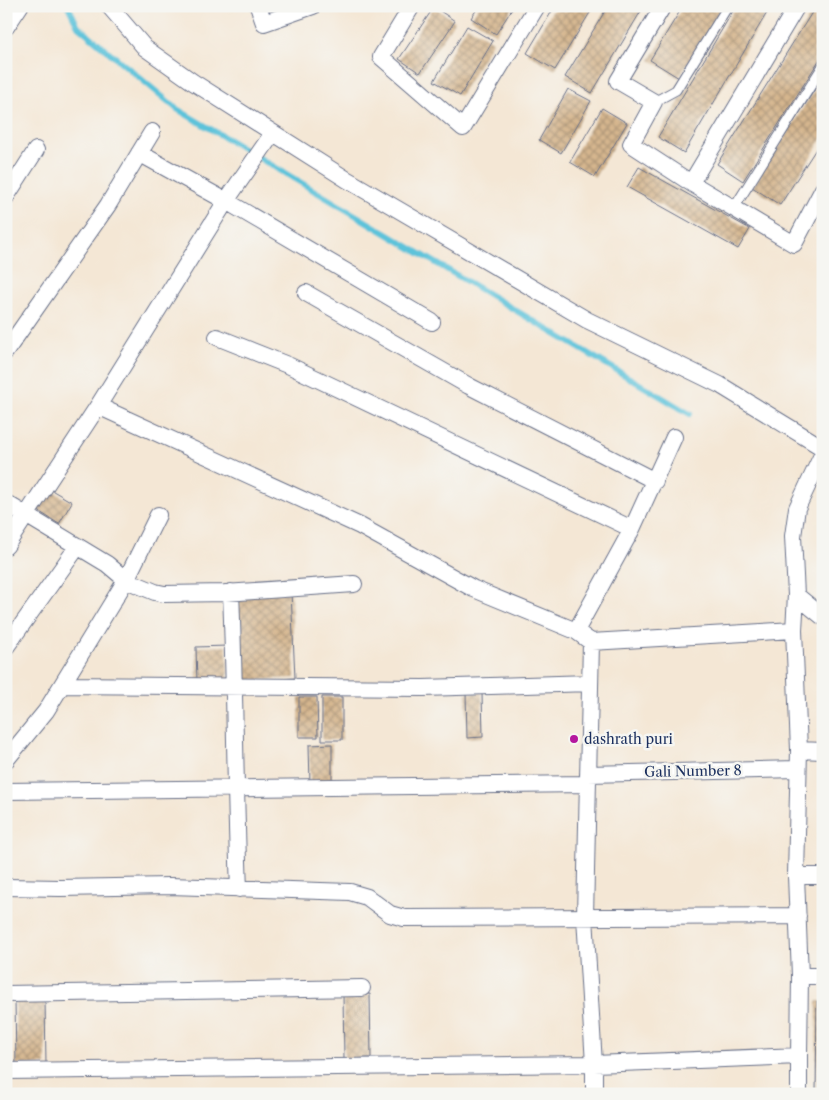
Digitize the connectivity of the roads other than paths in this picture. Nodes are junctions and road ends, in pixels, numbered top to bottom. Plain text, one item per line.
1 (20, 6) edge
2 (109, 6) edge
3 (258, 6) edge
4 (313, 6) edge
5 (412, 6) edge
6 (537, 6) edge
7 (663, 6) edge
8 (728, 6) edge
9 (797, 6) edge
10 (6, 26) edge
11 (823, 66) edge
12 (654, 102) junction
13 (152, 132) dead end
14 (269, 140) junction
15 (36, 150) dead end
16 (139, 153) junction
17 (691, 183) junction
18 (823, 189) edge
19 (6, 196) edge
20 (226, 201) junction
21 (734, 208) junction
22 (306, 293) dead end
23 (432, 322) dead end
24 (217, 337) dead end
25 (6, 350) edge
26 (98, 406) junction
27 (674, 437) dead end
28 (823, 448) edge
29 (823, 453) edge
30 (655, 481) junction
31 (6, 503) edge
32 (158, 515) dead end
33 (25, 516) junction
34 (632, 529) junction
35 (6, 546) edge
36 (78, 546) junction
37 (126, 580) junction
38 (354, 584) dead end
39 (232, 592) junction
40 (796, 595) junction
41 (823, 617) edge
42 (794, 630) junction
43 (576, 631) junction
44 (590, 642) junction
45 (6, 647) edge
46 (590, 683) junction
47 (62, 685) junction
48 (235, 686) junction
49 (799, 750) junction
50 (823, 751) edge
51 (6, 760) edge
52 (797, 769) junction
53 (588, 779) junction
54 (235, 788) junction
55 (6, 791) edge
56 (796, 876) junction
57 (823, 876) edge
58 (6, 887) edge
59 (239, 889) junction
60 (798, 916) junction
61 (585, 917) junction
62 (800, 976) junction
63 (823, 976) edge
64 (362, 988) dead end
65 (6, 994) edge
66 (799, 1056) junction
67 (594, 1064) junction
68 (6, 1071) edge
69 (594, 1094) edge
70 (799, 1094) edge

1 - 10 street
2 - 14 street
3 - 4 street
5 - 6 street
7 - 12 street
8 - 12 lane
9 - 17 street
11 - 21 lane
12 - 17 street
13 - 16 street
14 - 20 street
14 - 28 street
15 - 19 street
16 - 20 street
16 - 25 street
17 - 21 street
18 - 21 street
20 - 23 street
20 - 26 street
22 - 30 street
24 - 34 street
26 - 33 street
26 - 43 street
27 - 30 street
29 - 40 street
30 - 34 street
31 - 33 street
32 - 37 street
33 - 35 street
33 - 36 street
34 - 43 street
36 - 37 street
36 - 45 street
37 - 39 street
37 - 47 street
38 - 39 street
39 - 48 street
40 - 41 street
40 - 42 street
42 - 44 street
42 - 49 street
43 - 44 street
44 - 46 street
46 - 48 street
46 - 53 street
47 - 48 street
47 - 51 street
48 - 54 street
49 - 50 street
49 - 52 street
52 - 53 street, Gali Number 8
52 - 56 street
53 - 54 street, Gali Number 8
53 - 61 street
54 - 55 street, Gali Number 8
54 - 59 street
56 - 57 street
56 - 60 street
58 - 59 street
59 - 61 street
60 - 61 street
60 - 62 street
61 - 67 street
62 - 63 street
62 - 66 street
64 - 65 street
66 - 67 street
66 - 70 street
67 - 68 street
67 - 69 street

